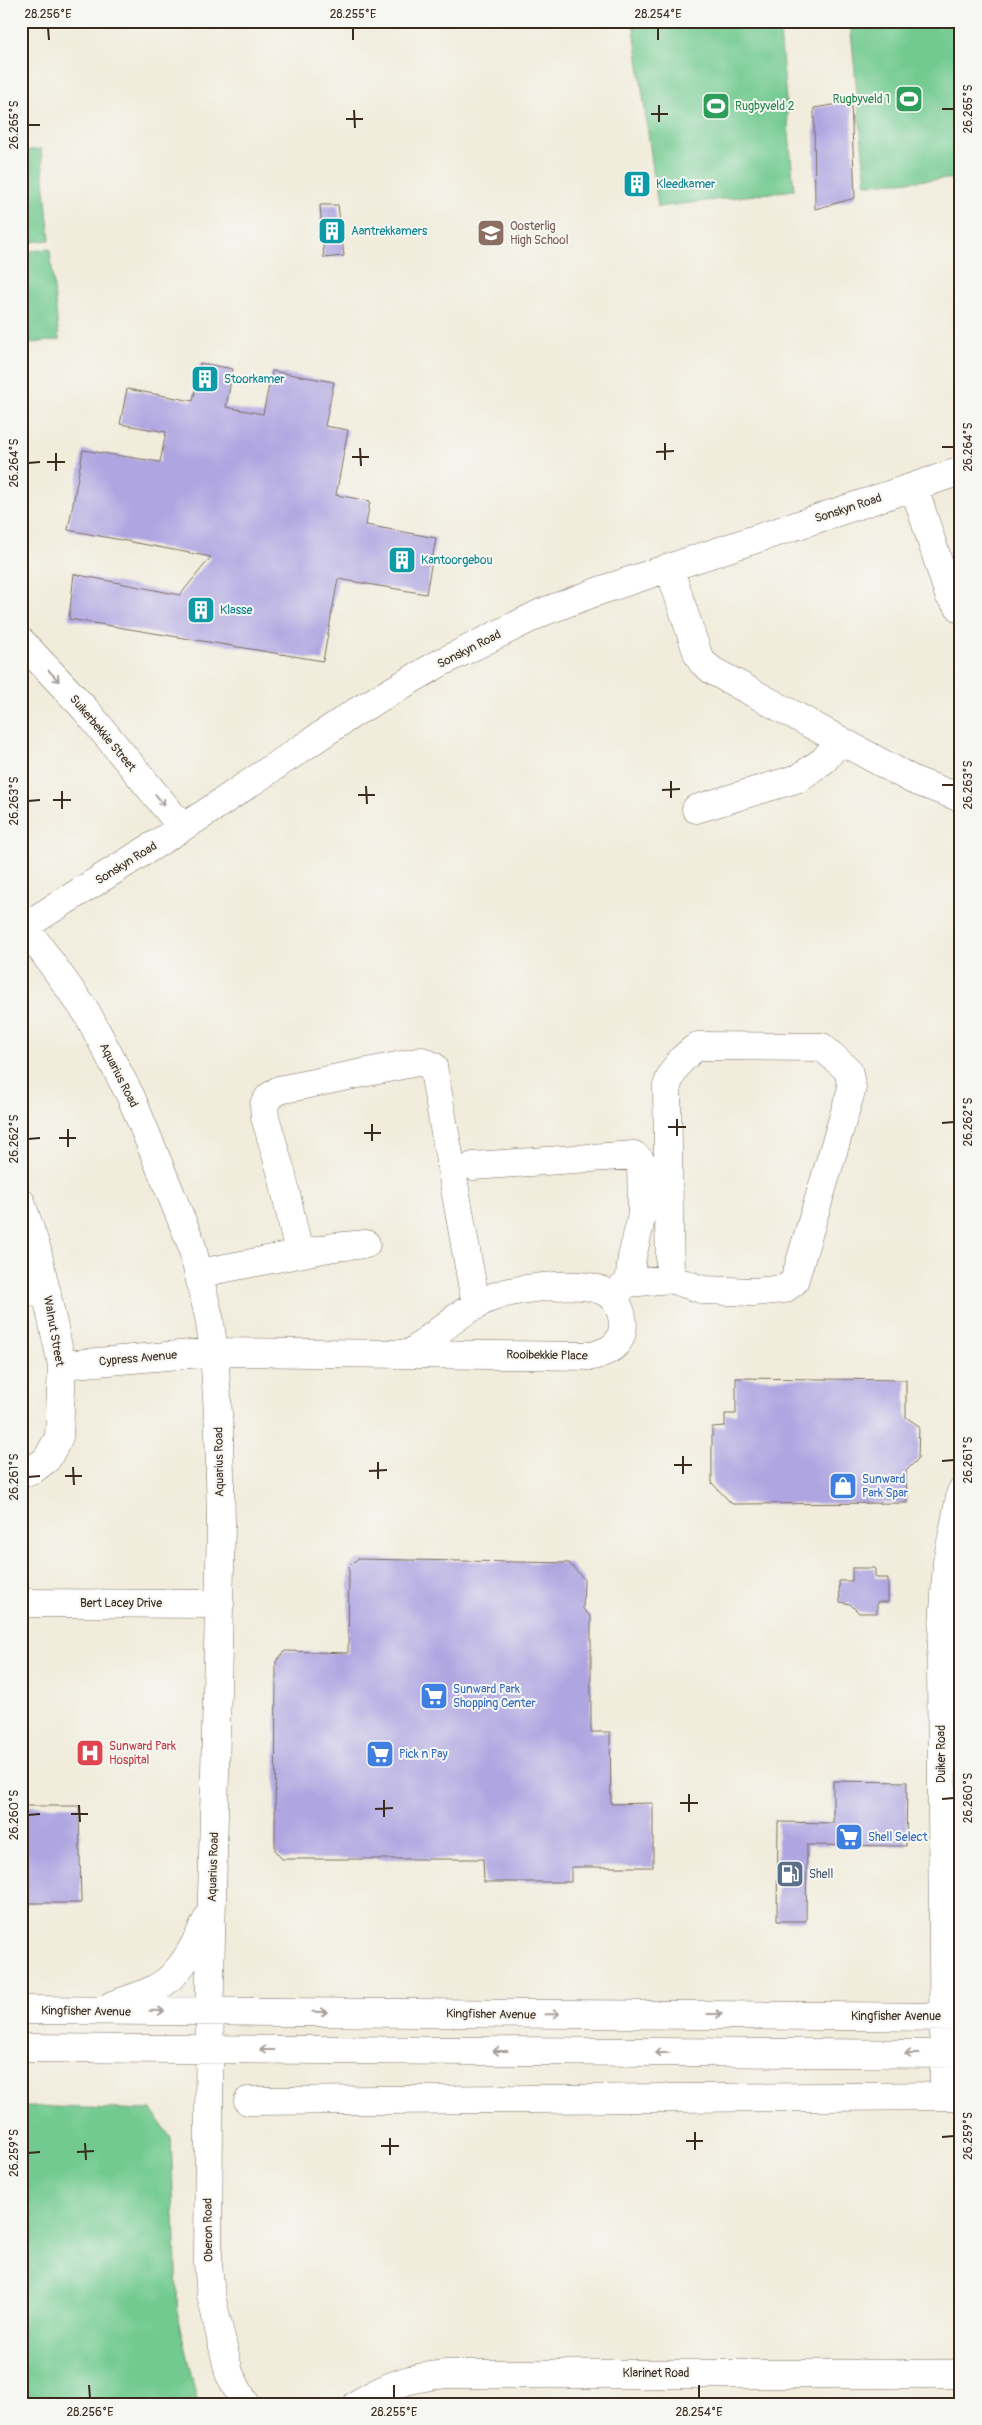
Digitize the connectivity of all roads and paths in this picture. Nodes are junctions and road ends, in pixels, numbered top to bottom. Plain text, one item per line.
1 (961, 471) edge
2 (914, 487) junction
3 (669, 567) junction
4 (961, 609) edge
5 (21, 641) edge
6 (840, 740) junction
7 (961, 798) edge
8 (696, 809) dead end
9 (182, 827) junction
10 (23, 924) edge
11 (473, 1166) dead end
12 (21, 1202) edge
13 (366, 1244) dead end
14 (299, 1254) junction
15 (200, 1273) junction
16 (670, 1279) junction
17 (620, 1289) junction
18 (34, 1292) edge
19 (476, 1306) junction
20 (214, 1352) junction
21 (411, 1353) junction
22 (62, 1364) junction
23 (21, 1474) edge
24 (961, 1492) edge
25 (21, 1603) edge
26 (220, 1604) junction
27 (952, 1612) edge
28 (212, 1911) junction
29 (21, 2010) edge
30 (94, 2011) junction
31 (211, 2012) junction
32 (952, 2016) edge
33 (21, 2048) edge
34 (211, 2049) junction
35 (952, 2054) edge
36 (952, 2096) edge
37 (248, 2101) dead end
38 (961, 2374) edge
39 (245, 2404) edge
40 (358, 2404) edge

1 - 2 street, Sonskyn Road
2 - 3 street, Sonskyn Road
2 - 4 street
3 - 6 street
3 - 9 street, Sonskyn Road
5 -> 9 street, Suikerbekkie Street
6 - 7 street
6 - 8 street
9 - 10 street, Sonskyn Road
10 - 15 street, Aquarius Road
11 - 17 street
12 - 18 street, Walnut Street
13 - 14 street
14 - 15 street
14 - 19 street
15 - 20 street, Aquarius Road
16 - 16 street
16 - 17 street
17 - 19 street
17 - 21 street, Rooibekkie Place
18 - 22 street, Walnut Street
19 - 21 street
20 - 21 street, Rooibekkie Place
20 - 22 street, Cypress Avenue
20 - 26 street, Aquarius Road
22 - 23 street, Walnut Street
24 - 27 street, Duiker Road
25 - 26 street, Bert Lacey Drive
26 - 28 street, Aquarius Road
27 - 32 street, Duiker Road
28 - 30 street
28 - 31 street, Aquarius Road
29 - 30 street, Kingfisher Avenue
30 -> 31 street, Kingfisher Avenue
31 -> 32 street, Kingfisher Avenue
31 - 34 street, Aquarius Road
32 - 35 street, Duiker Road
33 - 34 street
35 -> 34 street
34 - 39 street, Oberon Road
35 - 36 street, Duiker Road
36 - 37 street
38 - 40 street, Klarinet Road

